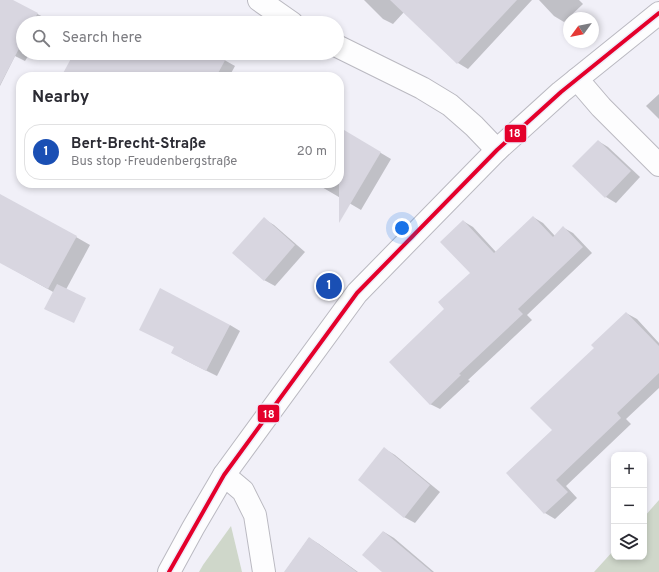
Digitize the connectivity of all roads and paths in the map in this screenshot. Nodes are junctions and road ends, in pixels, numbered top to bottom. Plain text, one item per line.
1 (259, 0) edge
2 (659, 13) edge
3 (282, 16) edge
4 (344, 49) edge
5 (577, 79) junction
6 (497, 150) junction
7 (659, 165) edge
8 (224, 475) junction
9 (169, 572) edge
10 (264, 572) edge

1 - 3 street
2 - 5 street
4 - 6 street
5 - 6 street
5 - 7 street
6 - 8 street
8 - 9 street
8 - 10 street

